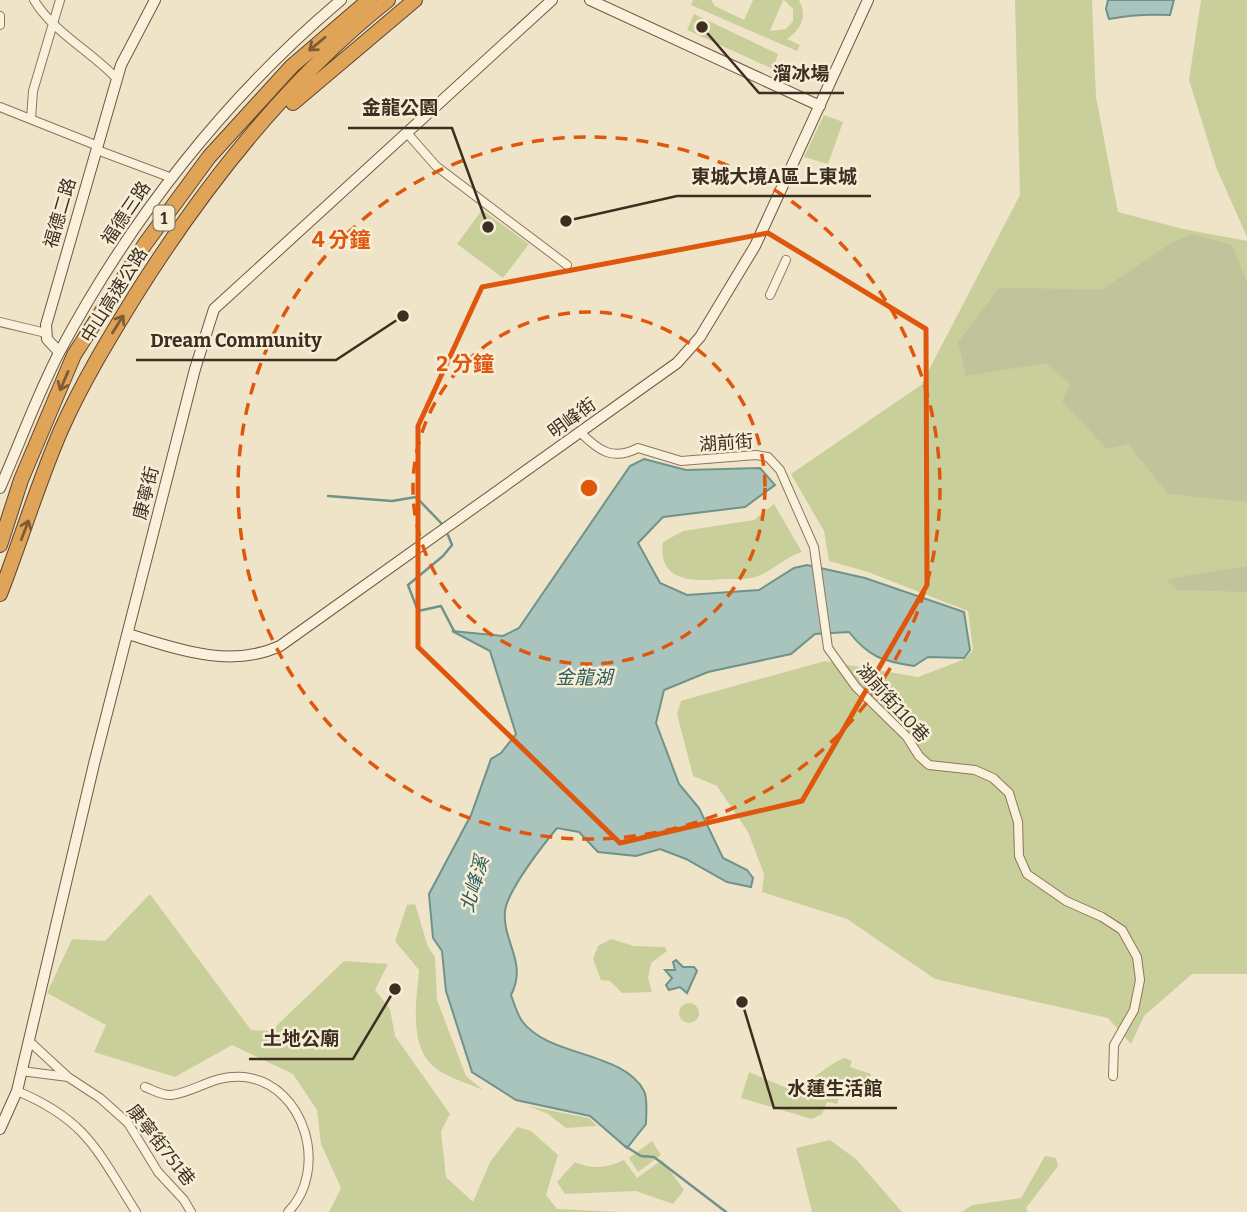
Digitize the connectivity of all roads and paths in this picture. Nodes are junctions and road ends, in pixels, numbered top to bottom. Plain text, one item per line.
1 (34, 0) edge
2 (60, 0) edge
3 (155, 0) edge
4 (341, 0) edge
5 (369, 0) edge
6 (388, 0) edge
7 (415, 0) edge
8 (552, 0) edge
9 (590, 0) edge
10 (868, 0) edge
11 (0, 16) edge
12 (52, 22) junction
13 (0, 25) edge
14 (117, 79) junction
15 (820, 106) junction
16 (0, 107) edge
17 (31, 118) junction
18 (407, 133) junction
19 (98, 148) junction
20 (172, 178) junction
21 (194, 208) junction
22 (786, 260) dead end
23 (567, 265) dead end
24 (770, 295) dead end
25 (0, 322) edge
26 (46, 333) junction
27 (60, 352) junction
28 (581, 433) junction
29 (21, 480) junction
30 (0, 488) edge
31 (0, 523) edge
32 (0, 545) edge
33 (816, 562) joint
34 (0, 594) edge
35 (128, 634) junction
36 (29, 1041) junction
37 (21, 1071) junction
38 (1113, 1076) dead end
39 (68, 1077) junction
40 (145, 1087) dead end
41 (17, 1091) junction
42 (0, 1129) edge
43 (136, 1212) edge
44 (191, 1212) edge
45 (288, 1212) edge

1 - 12 street
2 - 12 street
3 - 14 street, 福德二路
4 - 20 street, 福德三路
5 -> 29 highway, 中山高速公路 / 1
6 - 21 highway, 中山高速公路 / 1
7 - 21 highway, 1
8 - 18 street, 康寧街
9 - 15 street
10 - 15 street, 明峰街
11 - 13 street
12 - 14 street
12 - 17 street
14 - 19 street, 福德二路
15 - 28 street, 明峰街
16 - 17 street
17 - 19 street
18 - 23 street
18 - 35 street, 康寧街
19 - 20 street
19 - 26 street, 福德二路
20 - 27 street, 福德三路
34 -> 21 highway, 中山高速公路 / 1
22 - 24 street
25 - 26 street
26 - 27 street
27 - 30 street, 福德三路
28 - 33 street, 湖前街
28 - 35 street, 明峰街
29 - 31 highway
29 - 32 highway, 中山高速公路 / 1
33 - 38 street, 湖前街110巷
35 - 36 street, 康寧街
36 - 37 street, 康寧街
36 - 39 street, 康寧街751巷
37 - 39 street, 康寧街751巷
37 - 41 street, 康寧街
39 - 44 street, 康寧街751巷
40 - 45 street, 康寧街751巷
41 - 42 street, 康寧街
41 - 43 street

